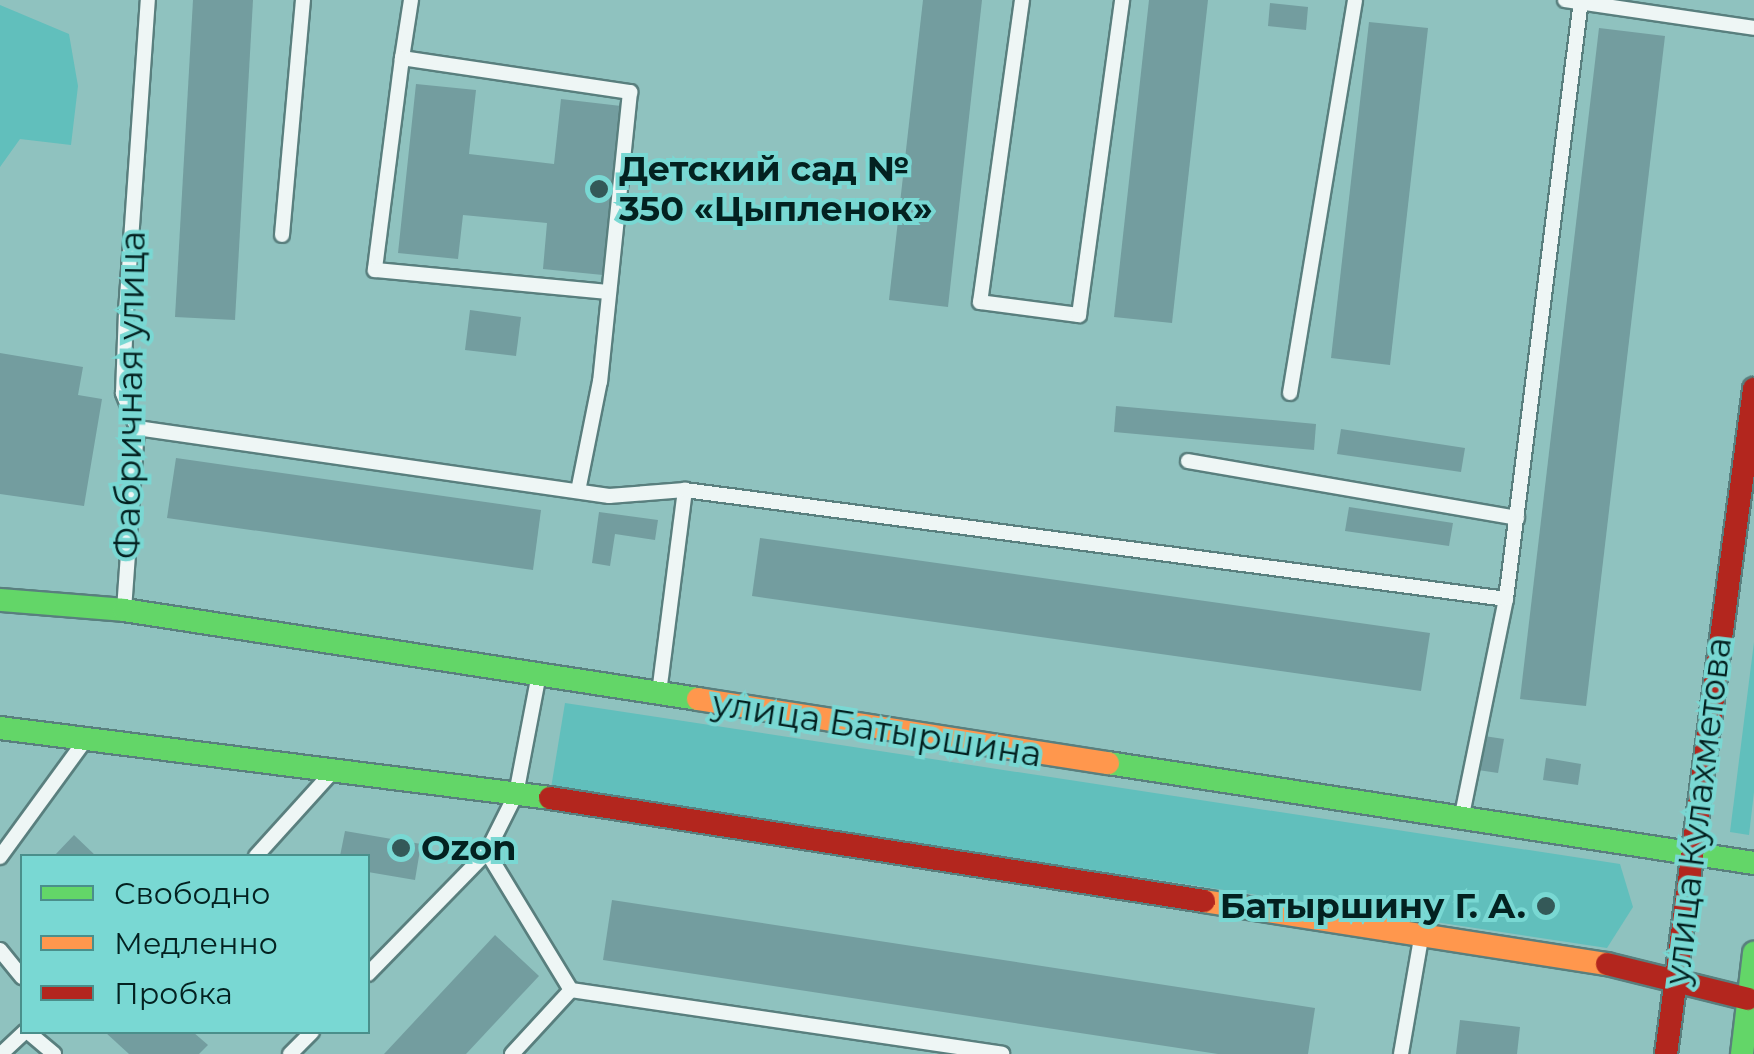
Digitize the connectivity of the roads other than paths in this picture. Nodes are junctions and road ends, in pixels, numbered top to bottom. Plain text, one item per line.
1 (148, 0) edge
2 (303, 0) edge
3 (410, 0) edge
4 (1022, 0) edge
5 (1122, 0) edge
6 (1355, 0) edge
7 (1565, 0) edge
8 (1581, 1) edge
9 (1754, 28) edge
10 (402, 58) junction
11 (282, 235) dead end
12 (609, 292) junction
13 (1754, 389) edge
14 (1290, 393) dead end
15 (137, 428) junction
16 (1188, 461) dead end
17 (685, 490) junction
18 (578, 491) junction
19 (1517, 518) junction
20 (0, 600) edge
21 (1506, 600) junction
22 (124, 610) junction
23 (538, 676) junction
24 (658, 695) junction
25 (0, 728) edge
26 (87, 737) junction
27 (338, 765) junction
28 (516, 794) junction
29 (1460, 821) junction
30 (487, 852) junction
31 (258, 854) edge
32 (1692, 854) junction
33 (0, 857) edge
34 (1754, 863) edge
35 (1421, 937) junction
36 (0, 950) edge
37 (1754, 953) edge
38 (370, 972) edge
39 (20, 975) edge
40 (1677, 975) junction
41 (572, 990) junction
42 (1748, 999) junction
43 (24, 1034) edge
44 (29, 1034) edge
45 (310, 1034) edge
46 (1, 1054) edge
47 (54, 1054) edge
48 (290, 1054) edge
49 (512, 1054) edge
50 (1002, 1054) edge
51 (1401, 1054) edge
52 (1666, 1054) edge
53 (1742, 1054) edge

1 - 15 lane, Фабричная улица
2 - 11 lane
3 - 10 lane
4 - 5 lane
6 - 14 lane
7 - 8 lane
8 - 9 lane
8 - 19 lane
10 - 12 lane
10 - 12 lane
12 - 18 lane
13 - 32 street, улица Кулахметова
15 - 18 lane
15 - 22 lane, Фабричная улица
16 - 19 lane
17 - 18 lane
17 - 21 lane
17 - 24 lane
19 - 21 lane
20 - 22 street, улица Батыршина
21 - 29 lane
22 - 23 street, улица Батыршина
23 - 24 street, улица Батыршина
23 - 28 lane
24 - 29 street, улица Батыршина
25 - 26 street
26 - 27 street
26 - 33 lane
27 - 28 street
27 - 31 lane
28 - 30 lane
28 - 35 street
29 - 32 street, улица Батыршина
30 - 38 lane
30 - 41 lane
32 - 34 street, улица Батыршина
32 - 40 street, улица Кулахметова
35 - 40 street
35 - 51 lane
36 - 39 lane
37 - 42 street, улица Кулахметова
40 - 42 street
40 - 52 street, улица Кулахметова
41 - 49 lane
41 - 50 lane
42 - 53 street, улица Кулахметова
43 - 46 lane
44 - 47 lane
45 - 48 lane

